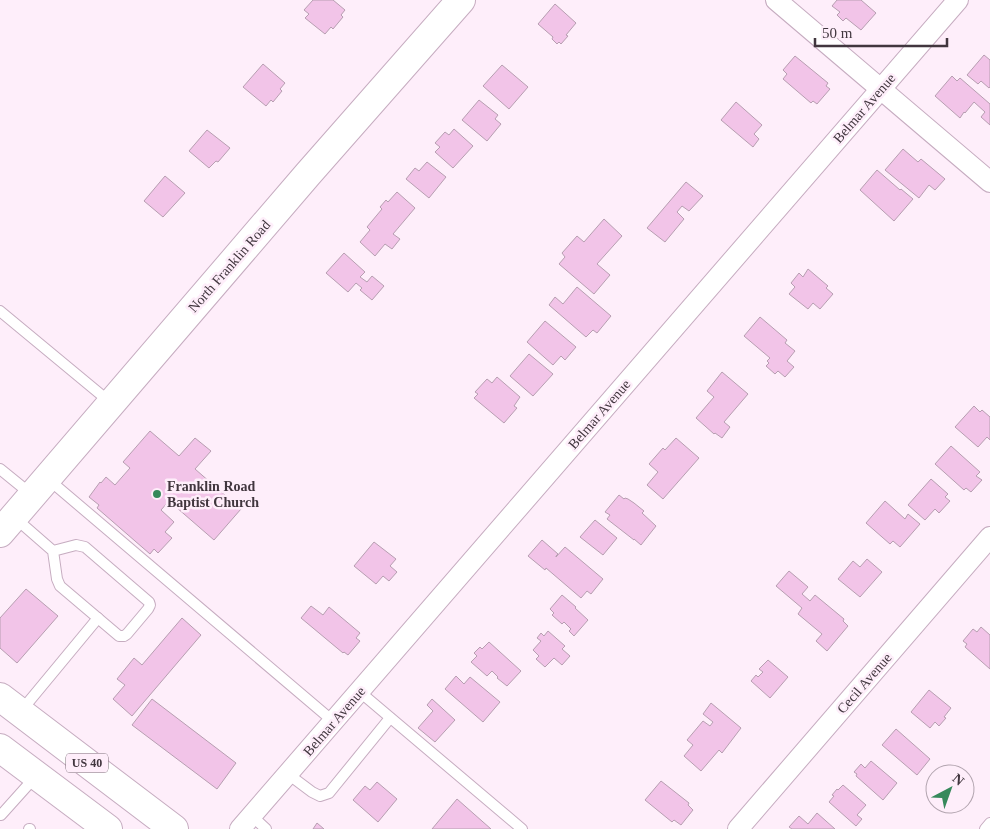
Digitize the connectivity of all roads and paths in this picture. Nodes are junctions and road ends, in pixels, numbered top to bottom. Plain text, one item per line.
1 (461, 0) edge
2 (776, 0) edge
3 (958, 0) edge
4 (881, 89) junction
5 (990, 182) edge
6 (0, 311) edge
7 (111, 404) junction
8 (0, 469) edge
9 (40, 487) junction
10 (7, 525) edge
11 (990, 537) edge
12 (53, 551) junction
13 (98, 618) junction
14 (360, 692) junction
15 (10, 704) edge
16 (390, 718) junction
17 (334, 722) junction
18 (0, 748) edge
19 (288, 774) junction
20 (37, 776) junction
21 (1, 815) edge
22 (990, 823) edge
23 (253, 825) edge
24 (108, 829) edge
25 (174, 829) edge
26 (522, 829) edge
27 (738, 829) edge
28 (985, 829) edge

1 - 7 main road, North Franklin Road
2 - 4 street
3 - 4 street, Belmar Avenue
4 - 5 street
4 - 14 street, Belmar Avenue
6 - 7 lane
7 - 9 main road, North Franklin Road
8 - 9 lane
9 - 10 main road, North Franklin Road
9 - 17 lane
10 - 12 lane
11 - 27 street, Cecil Avenue
12 - 13 lane
12 - 13 lane
13 - 15 lane
14 - 16 lane
14 - 17 street, Belmar Avenue
15 - 25 main road, US 40
16 - 19 lane
16 - 26 lane
17 - 19 street, Belmar Avenue
18 - 20 main road, US 40
19 - 23 street, Belmar Avenue
20 - 21 lane
20 - 24 main road, US 40
22 - 28 lane

